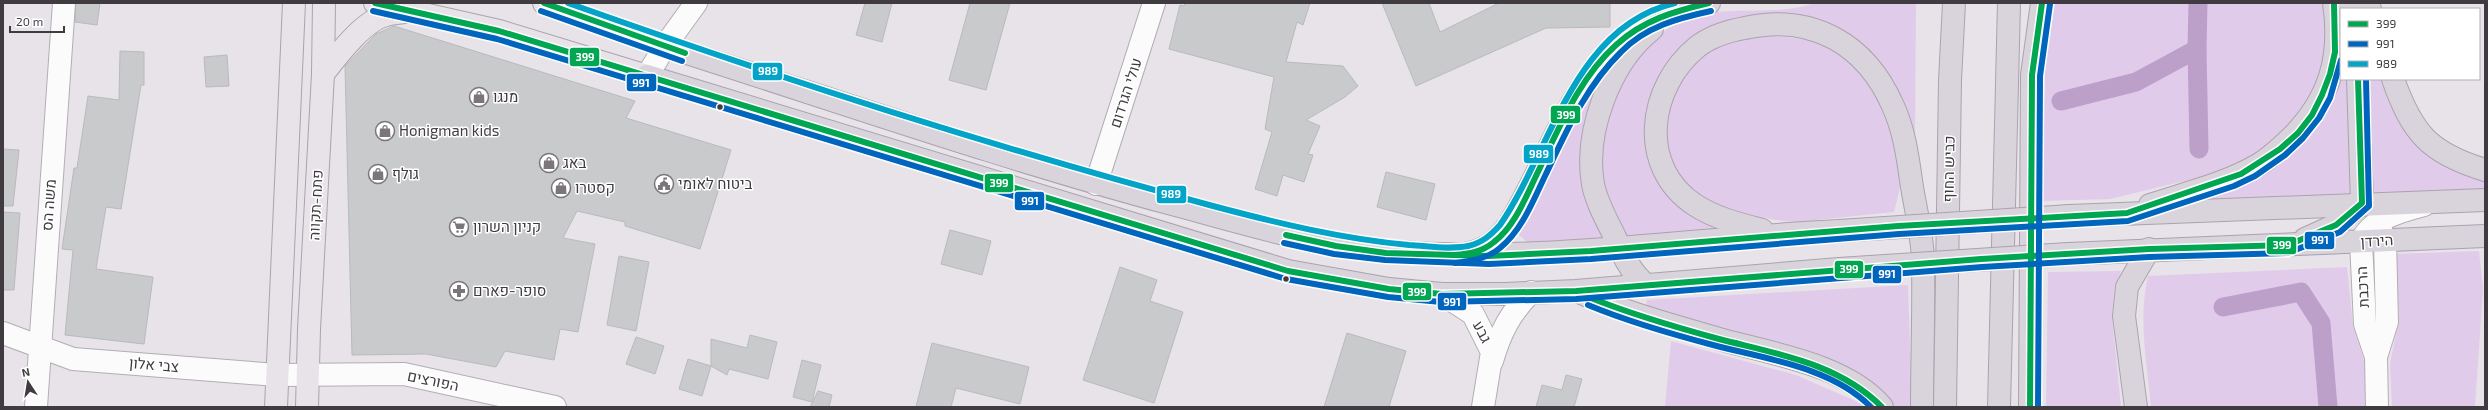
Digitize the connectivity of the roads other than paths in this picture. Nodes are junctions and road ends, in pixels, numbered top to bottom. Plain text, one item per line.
1 (64, 3) edge
2 (294, 3) edge
3 (324, 3) edge
4 (375, 3) edge
5 (544, 3) edge
6 (696, 3) edge
7 (1154, 3) edge
8 (1954, 3) edge
9 (2009, 3) edge
10 (2042, 3) edge
11 (2334, 3) edge
12 (1700, 4) edge
13 (410, 12) junction
14 (664, 46) junction
15 (323, 74) junction
16 (647, 76) junction
17 (2358, 80) edge
18 (2394, 80) edge
19 (2485, 170) edge
20 (1096, 184) junction
21 (2485, 200) edge
22 (2444, 202) junction
23 (2362, 203) junction
24 (2126, 213) junction
25 (2382, 232) junction
26 (1783, 233) junction
27 (2485, 236) edge
28 (2361, 242) junction
29 (2288, 244) junction
30 (1620, 248) junction
31 (2149, 249) junction
32 (1453, 256) junction
33 (1646, 285) junction
34 (1576, 291) junction
35 (1530, 292) junction
36 (1442, 294) junction
37 (3, 334) edge
38 (39, 346) junction
39 (2376, 357) junction
40 (1492, 362) junction
41 (277, 375) junction
42 (309, 376) junction
43 (548, 406) edge
44 (36, 407) edge
45 (276, 407) edge
46 (307, 407) edge
47 (1483, 407) edge
48 (1882, 407) edge
49 (1922, 407) edge
50 (1945, 407) edge
51 (1999, 407) edge
52 (2030, 407) edge
53 (2136, 407) edge
54 (2377, 407) edge

1 - 38 street, משה הס
2 - 41 main road, פתח-תקווה
3 - 15 main road, פתח-תקווה
4 - 13 main road
5 - 14 main road
6 - 14 street
7 - 20 street, עולי הגרדום
8 - 50 highway, כביש החוף
9 - 51 highway
10 - 52 highway
11 - 24 highway
12 - 30 highway
12 - 32 highway
13 - 15 main road
13 - 16 main road
14 - 16 street
14 - 20 highway
15 - 42 main road, פתח-תקווה
16 - 36 highway, הירדן
17 - 23 highway
18 - 19 highway
20 - 32 highway
21 - 22 highway
22 - 23 highway
22 - 25 street
23 - 24 highway
23 - 25 street
23 - 29 highway
24 - 26 highway, bridge
25 - 27 highway, הירדן
25 - 28 highway, הירדן
25 - 39 street, הרכבת
26 - 30 highway
26 - 49 highway
28 - 29 highway, הירדן
28 - 39 street, הרכבת
29 - 31 highway, הירדן
30 - 32 highway
30 - 33 highway
31 - 33 highway, הירדן, bridge
31 - 53 highway
33 - 34 highway, הירדן
34 - 35 highway, הירדן
34 - 48 highway
35 - 36 highway, הירדן
35 - 40 street, גבע
36 - 40 street, גבע
37 - 38 street, צבי אלון
38 - 41 street, צבי אלון
38 - 44 street, משה הס
39 - 54 street, הרכבת
40 - 47 street, גבע
41 - 42 street, צבי אלון
41 - 45 main road, פתח-תקווה
42 - 43 street, הפורצים
42 - 46 main road, פתח-תקווה

